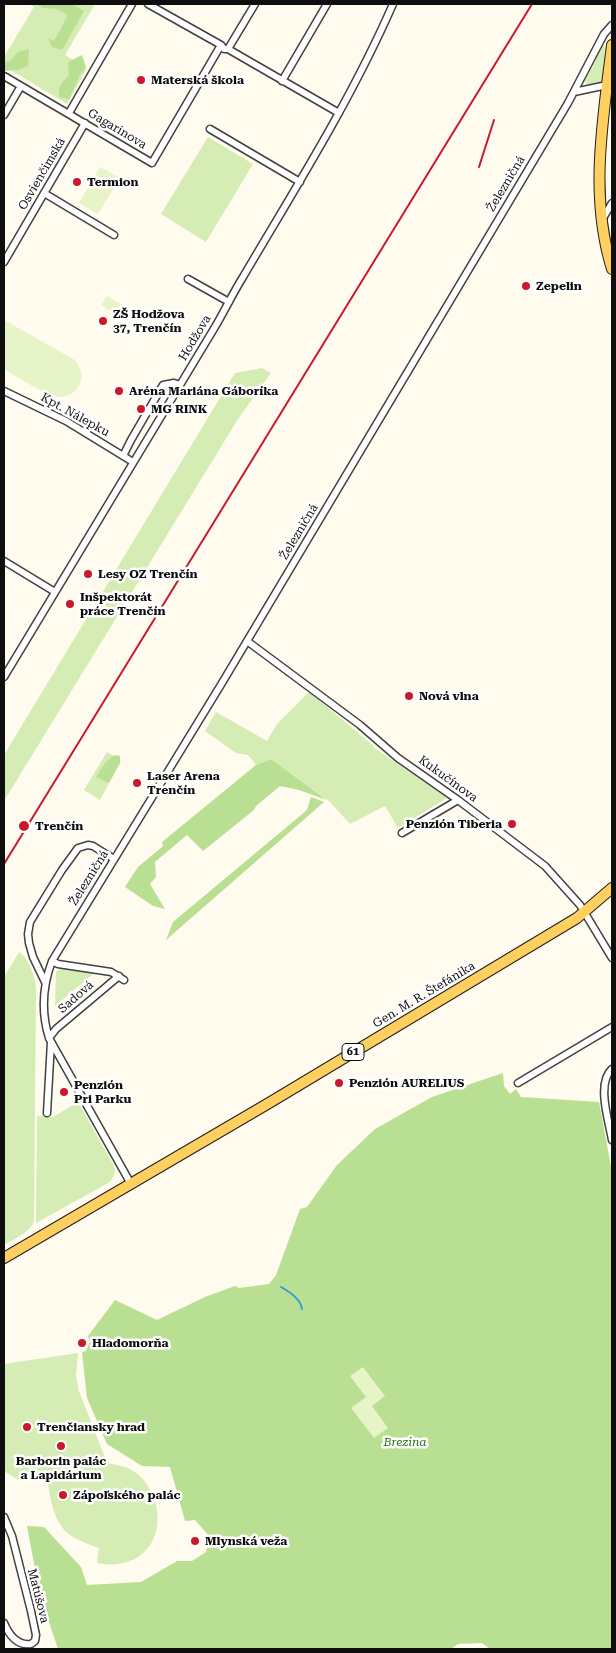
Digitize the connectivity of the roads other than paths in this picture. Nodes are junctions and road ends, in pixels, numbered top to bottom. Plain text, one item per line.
1 (132, 4) edge
2 (148, 4) edge
3 (256, 4) edge
4 (327, 4) edge
5 (392, 4) edge
6 (612, 25) edge
7 (221, 45) junction
8 (612, 45) edge
9 (228, 49) junction
10 (4, 76) edge
11 (282, 81) junction
12 (607, 85) junction
13 (21, 86) junction
14 (574, 92) junction
15 (339, 113) junction
16 (69, 114) junction
17 (4, 115) edge
18 (85, 123) junction
19 (210, 129) dead end
20 (300, 182) junction
21 (44, 193) junction
22 (612, 203) edge
23 (601, 222) junction
24 (114, 235) dead end
25 (4, 262) edge
26 (612, 269) edge
27 (188, 279) dead end
28 (229, 302) junction
29 (180, 385) junction
30 (4, 391) edge
31 (123, 456) junction
32 (133, 462) junction
33 (4, 561) edge
34 (55, 592) junction
35 (247, 641) junction
36 (4, 677) edge
37 (458, 800) junction
38 (402, 834) dead end
39 (114, 860) junction
40 (612, 888) edge
41 (585, 912) junction
42 (612, 958) edge
43 (52, 961) junction
44 (45, 983) junction
45 (612, 1028) edge
46 (50, 1040) junction
47 (612, 1069) edge
48 (518, 1083) dead end
49 (47, 1113) dead end
50 (612, 1140) edge
51 (131, 1184) junction
52 (4, 1258) edge
53 (4, 1517) edge
54 (4, 1624) edge
55 (26, 1647) edge

1 - 16 street
2 - 7 street
3 - 9 street
4 - 11 street
5 - 15 street, Hodžova
6 - 14 street, Železničná
7 - 9 street
7 - 18 street, Gagarinova
8 - 12 main road
9 - 11 street
10 - 13 street, Gagarinova
11 - 15 street
12 - 14 street
12 - 23 main road
13 - 16 street, Gagarinova
13 - 17 street
14 - 35 street, Železničná
15 - 20 street, Hodžova
16 - 18 street, Gagarinova
18 - 21 street, Osvienčimská
19 - 20 street
20 - 28 street, Hodžova
21 - 24 street
21 - 25 street, Osvienčimská
22 - 23 street
23 - 26 main road
27 - 28 street
28 - 29 street, Hodžova
29 - 31 street
29 - 32 street, Hodžova
30 - 31 street, Kpt. Nálepku
31 - 32 street, Kpt. Nálepku
32 - 34 street, Hodžova
33 - 34 street
34 - 36 street, Hodžova
35 - 37 street, Kukučínova
35 - 39 street, Železničná
37 - 38 street
37 - 41 street, Kukučínova
39 - 43 street, Železničná
39 - 44 street
40 - 41 main road, 61
41 - 42 street, Kukučínova
41 - 51 main road, Gen. M. R. Štefánika / 61
43 - 44 street, Železničná
43 - 46 street, Sadová
44 - 46 street
45 - 48 street
46 - 49 street
46 - 51 street
47 - 50 street
51 - 52 main road, 61
53 - 55 street, Matúšova
54 - 55 street, Matúšova

